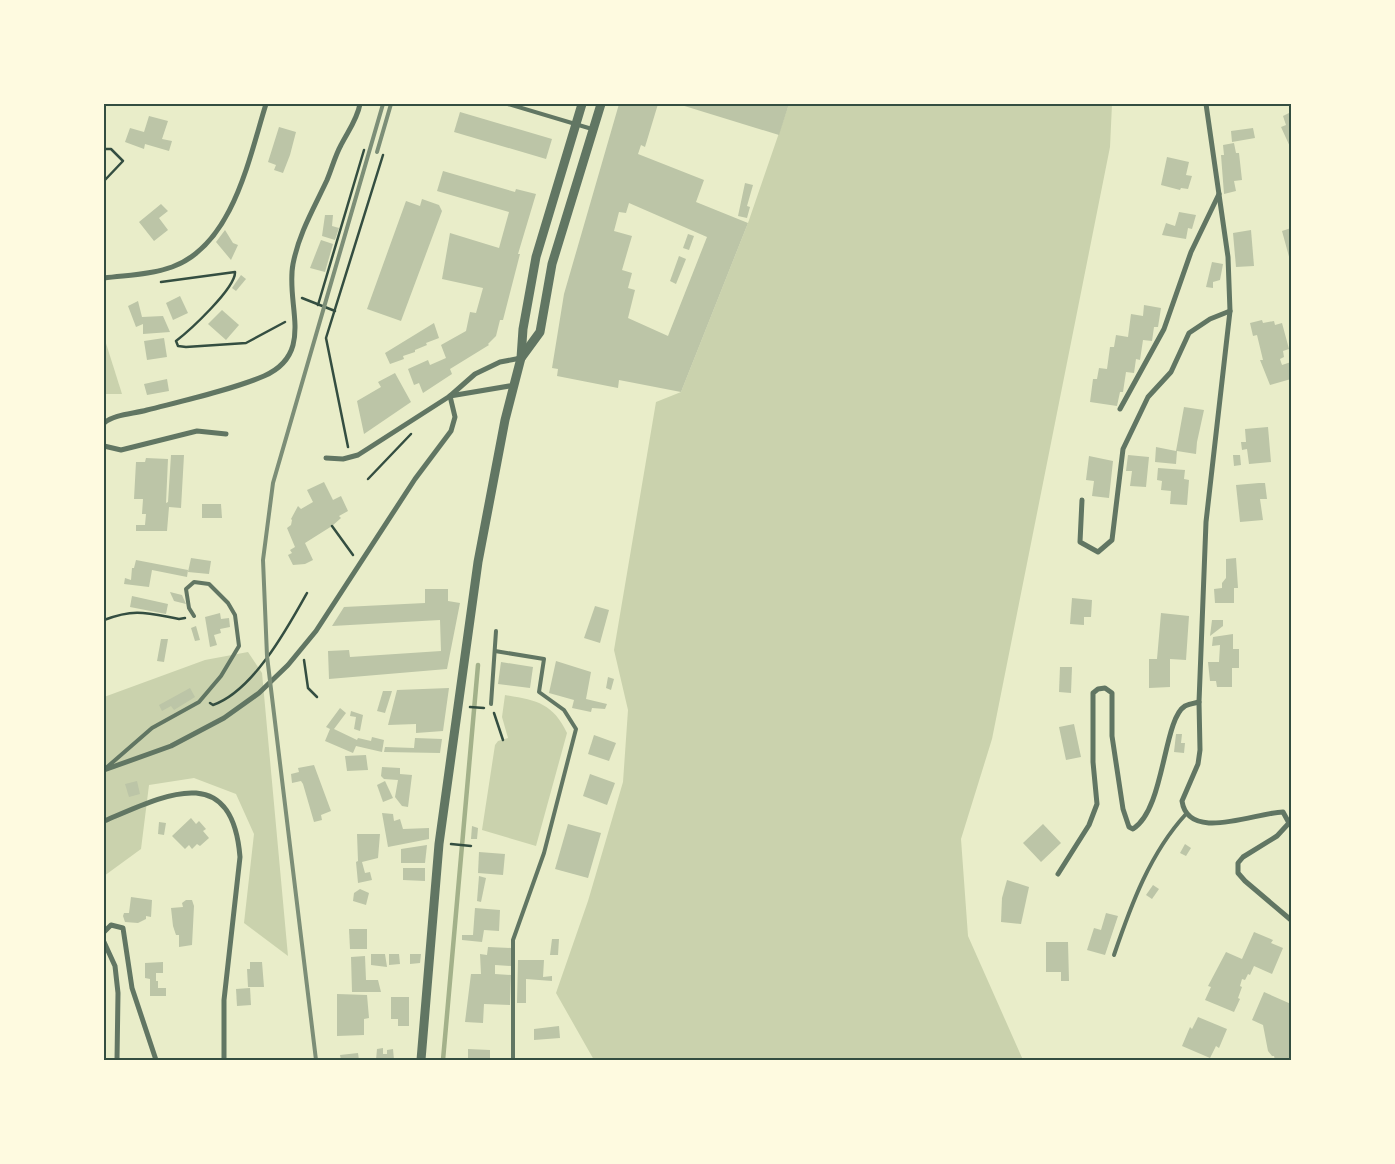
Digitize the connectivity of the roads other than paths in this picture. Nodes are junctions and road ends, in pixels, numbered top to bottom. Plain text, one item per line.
1 (266, 104) edge
2 (360, 104) edge
3 (508, 104) edge
4 (582, 104) edge
5 (601, 104) edge
6 (1206, 104) edge
7 (576, 124) junction
8 (593, 129) junction
9 (1219, 193) junction
10 (104, 278) edge
11 (1230, 311) junction
12 (521, 358) junction
13 (515, 385) junction
14 (450, 396) junction
15 (1120, 409) dead end
16 (104, 423) edge
17 (226, 434) dead end
18 (104, 446) edge
19 (326, 458) dead end
20 (1082, 500) dead end
21 (194, 616) road end
22 (496, 631) dead end
23 (495, 651) junction
24 (1200, 702) junction
25 (491, 704) road end
26 (104, 770) edge
27 (1289, 813) edge
28 (1186, 814) junction
29 (104, 821) edge
30 (1058, 874) dead end
31 (1291, 920) edge
32 (104, 932) edge
33 (104, 942) edge
34 (1114, 955) dead end
35 (117, 1060) edge
36 (156, 1060) edge
37 (224, 1060) edge
38 (421, 1060) edge
39 (513, 1060) edge

1 - 10 street
2 - 16 street
3 - 7 lane
4 - 7 street
5 - 8 street
6 - 9 street
7 - 8 lane
7 - 12 street
8 - 12 street
9 - 11 street
9 - 15 street
11 - 20 street
11 - 24 street
12 - 13 street
12 - 14 street
13 - 14 street
13 - 38 street
14 - 19 street
14 - 26 street
17 - 18 street
21 - 26 lane
22 - 23 lane
23 - 25 lane
23 - 39 lane
24 - 28 street
24 - 30 street
27 - 28 street
27 - 31 street
28 - 34 lane
29 - 37 street
32 - 36 street
33 - 35 street

